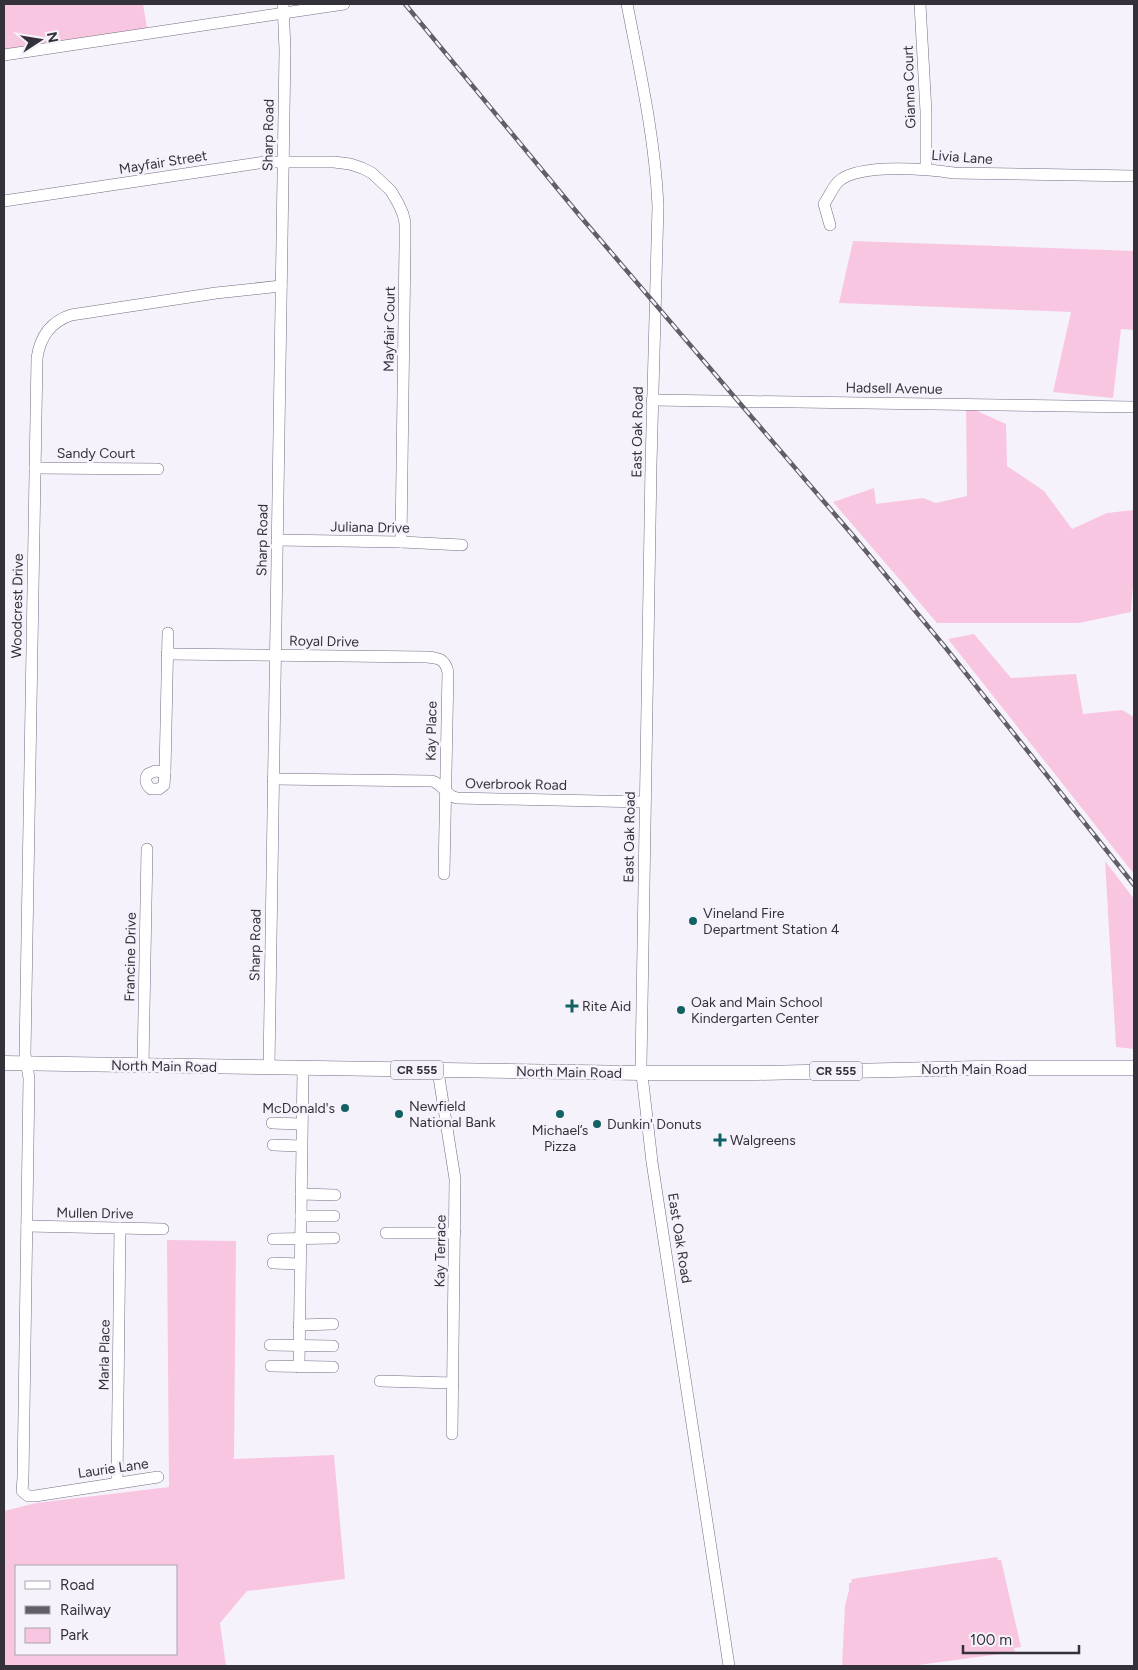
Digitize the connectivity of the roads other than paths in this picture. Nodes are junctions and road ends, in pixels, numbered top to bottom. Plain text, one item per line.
1 (344, 4) edge
2 (627, 4) edge
3 (920, 4) edge
4 (284, 8) edge
5 (4, 55) edge
6 (283, 162) junction
7 (328, 162) joint
8 (926, 169) junction
9 (1134, 176) edge
10 (4, 201) edge
11 (830, 225) dead end
12 (281, 286) junction
13 (652, 400) junction
14 (1134, 407) edge
15 (35, 468) junction
16 (158, 468) dead end
17 (277, 540) junction
18 (401, 542) junction
19 (462, 545) dead end
20 (168, 633) dead end
21 (167, 654) junction
22 (275, 655) junction
23 (373, 657) joint
24 (165, 772) dead end
25 (273, 779) junction
26 (445, 790) junction
27 (645, 802) junction
28 (147, 849) dead end
29 (444, 874) dead end
30 (4, 1063) edge
31 (27, 1064) junction
32 (143, 1066) junction
33 (269, 1067) junction
34 (303, 1068) junction
35 (1134, 1068) edge
36 (438, 1071) junction
37 (642, 1073) junction
38 (272, 1123) dead end
39 (301, 1124) junction
40 (273, 1145) dead end
41 (301, 1146) junction
42 (301, 1194) junction
43 (335, 1195) dead end
44 (301, 1216) junction
45 (334, 1216) dead end
46 (27, 1226) junction
47 (120, 1228) junction
48 (163, 1229) dead end
49 (386, 1233) dead end
50 (455, 1233) junction
51 (334, 1238) dead end
52 (273, 1239) dead end
53 (300, 1240) junction
54 (273, 1263) dead end
55 (300, 1264) junction
56 (333, 1324) dead end
57 (299, 1325) junction
58 (270, 1345) dead end
59 (299, 1345) junction
60 (333, 1346) dead end
61 (271, 1366) dead end
62 (299, 1367) junction
63 (333, 1367) dead end
64 (380, 1381) dead end
65 (453, 1383) junction
66 (452, 1434) dead end
67 (158, 1477) dead end
68 (117, 1482) junction
69 (73, 1489) joint
70 (729, 1666) edge

1 - 4 street
2 - 13 street, East Oak Road
3 - 8 street, Gianna Court
4 - 5 street
4 - 6 street, Sharp Road
6 - 7 street, Mayfair Street
6 - 10 street, Mayfair Street
6 - 12 street, Sharp Road
7 - 18 street, Mayfair Court
8 - 9 street, Livia Lane
8 - 11 street, Livia Lane
12 - 15 street, Woodcrest Drive
12 - 17 street, Sharp Road
13 - 14 street, Hadsell Avenue
13 - 27 street, East Oak Road
15 - 16 street, Sandy Court
15 - 31 street, Woodcrest Drive
17 - 18 street, Juliana Drive
17 - 22 street, Sharp Road
18 - 19 street, Juliana Drive
20 - 21 street
21 - 22 street, Royal Drive
21 - 24 street
22 - 23 street, Royal Drive
22 - 25 street, Sharp Road
23 - 26 street, Kay Place
25 - 26 street, Overbrook Road
25 - 33 street, Sharp Road
26 - 27 street, Overbrook Road
26 - 29 street, Kay Place
27 - 37 street, East Oak Road
28 - 32 street, Francine Drive
30 - 31 main road, North Main Road / CR 555
31 - 32 main road, North Main Road / CR 555
31 - 46 street, Woodcrest Drive
32 - 33 main road, North Main Road / CR 555
33 - 34 main road, North Main Road / CR 555
34 - 36 main road, North Main Road / CR 555
34 - 39 street
35 - 37 main road, North Main Road / CR 555
36 - 37 main road, North Main Road / CR 555
36 - 50 street, Kay Terrace
37 - 70 street, East Oak Road
38 - 39 street
39 - 41 street
40 - 41 street
41 - 42 street
42 - 43 street
42 - 44 street
44 - 45 street
44 - 53 street
46 - 47 street, Mullen Drive
46 - 69 street, Woodcrest Drive
47 - 48 street, Mullen Drive
47 - 68 street, Marla Place
49 - 50 street
50 - 65 street, Kay Terrace
51 - 53 street
52 - 53 street
53 - 55 street
54 - 55 street
55 - 57 street
56 - 57 street
57 - 59 street
58 - 59 street
59 - 60 street
59 - 62 street
61 - 62 street
62 - 63 street
64 - 65 street
65 - 66 street, Kay Terrace
67 - 68 street, Laurie Lane
68 - 69 street, Laurie Lane

